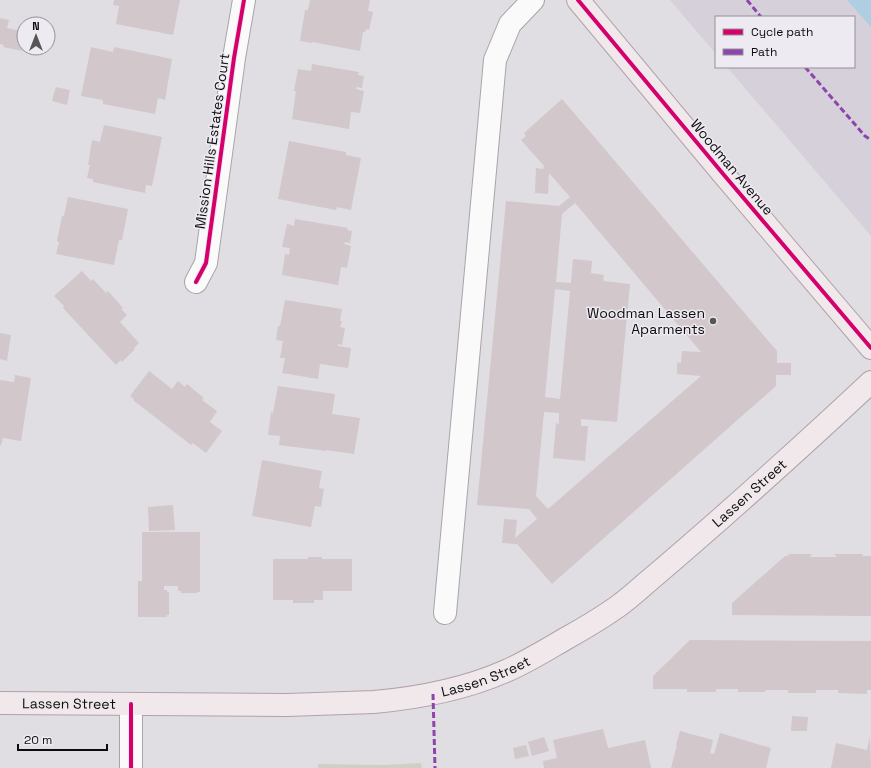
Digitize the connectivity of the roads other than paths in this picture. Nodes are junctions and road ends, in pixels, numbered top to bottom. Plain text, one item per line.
1 (244, 0) edge
2 (533, 0) edge
3 (578, 0) edge
4 (196, 282) dead end
5 (871, 348) edge
6 (871, 382) edge
7 (445, 613) dead end
8 (0, 703) edge
9 (132, 704) junction
10 (132, 768) edge

1 - 4 street, Mission Hills Estates Court
2 - 7 street
3 - 5 main road, Woodman Avenue
6 - 9 main road, Lassen Street
8 - 9 main road, Lassen Street
9 - 10 street

